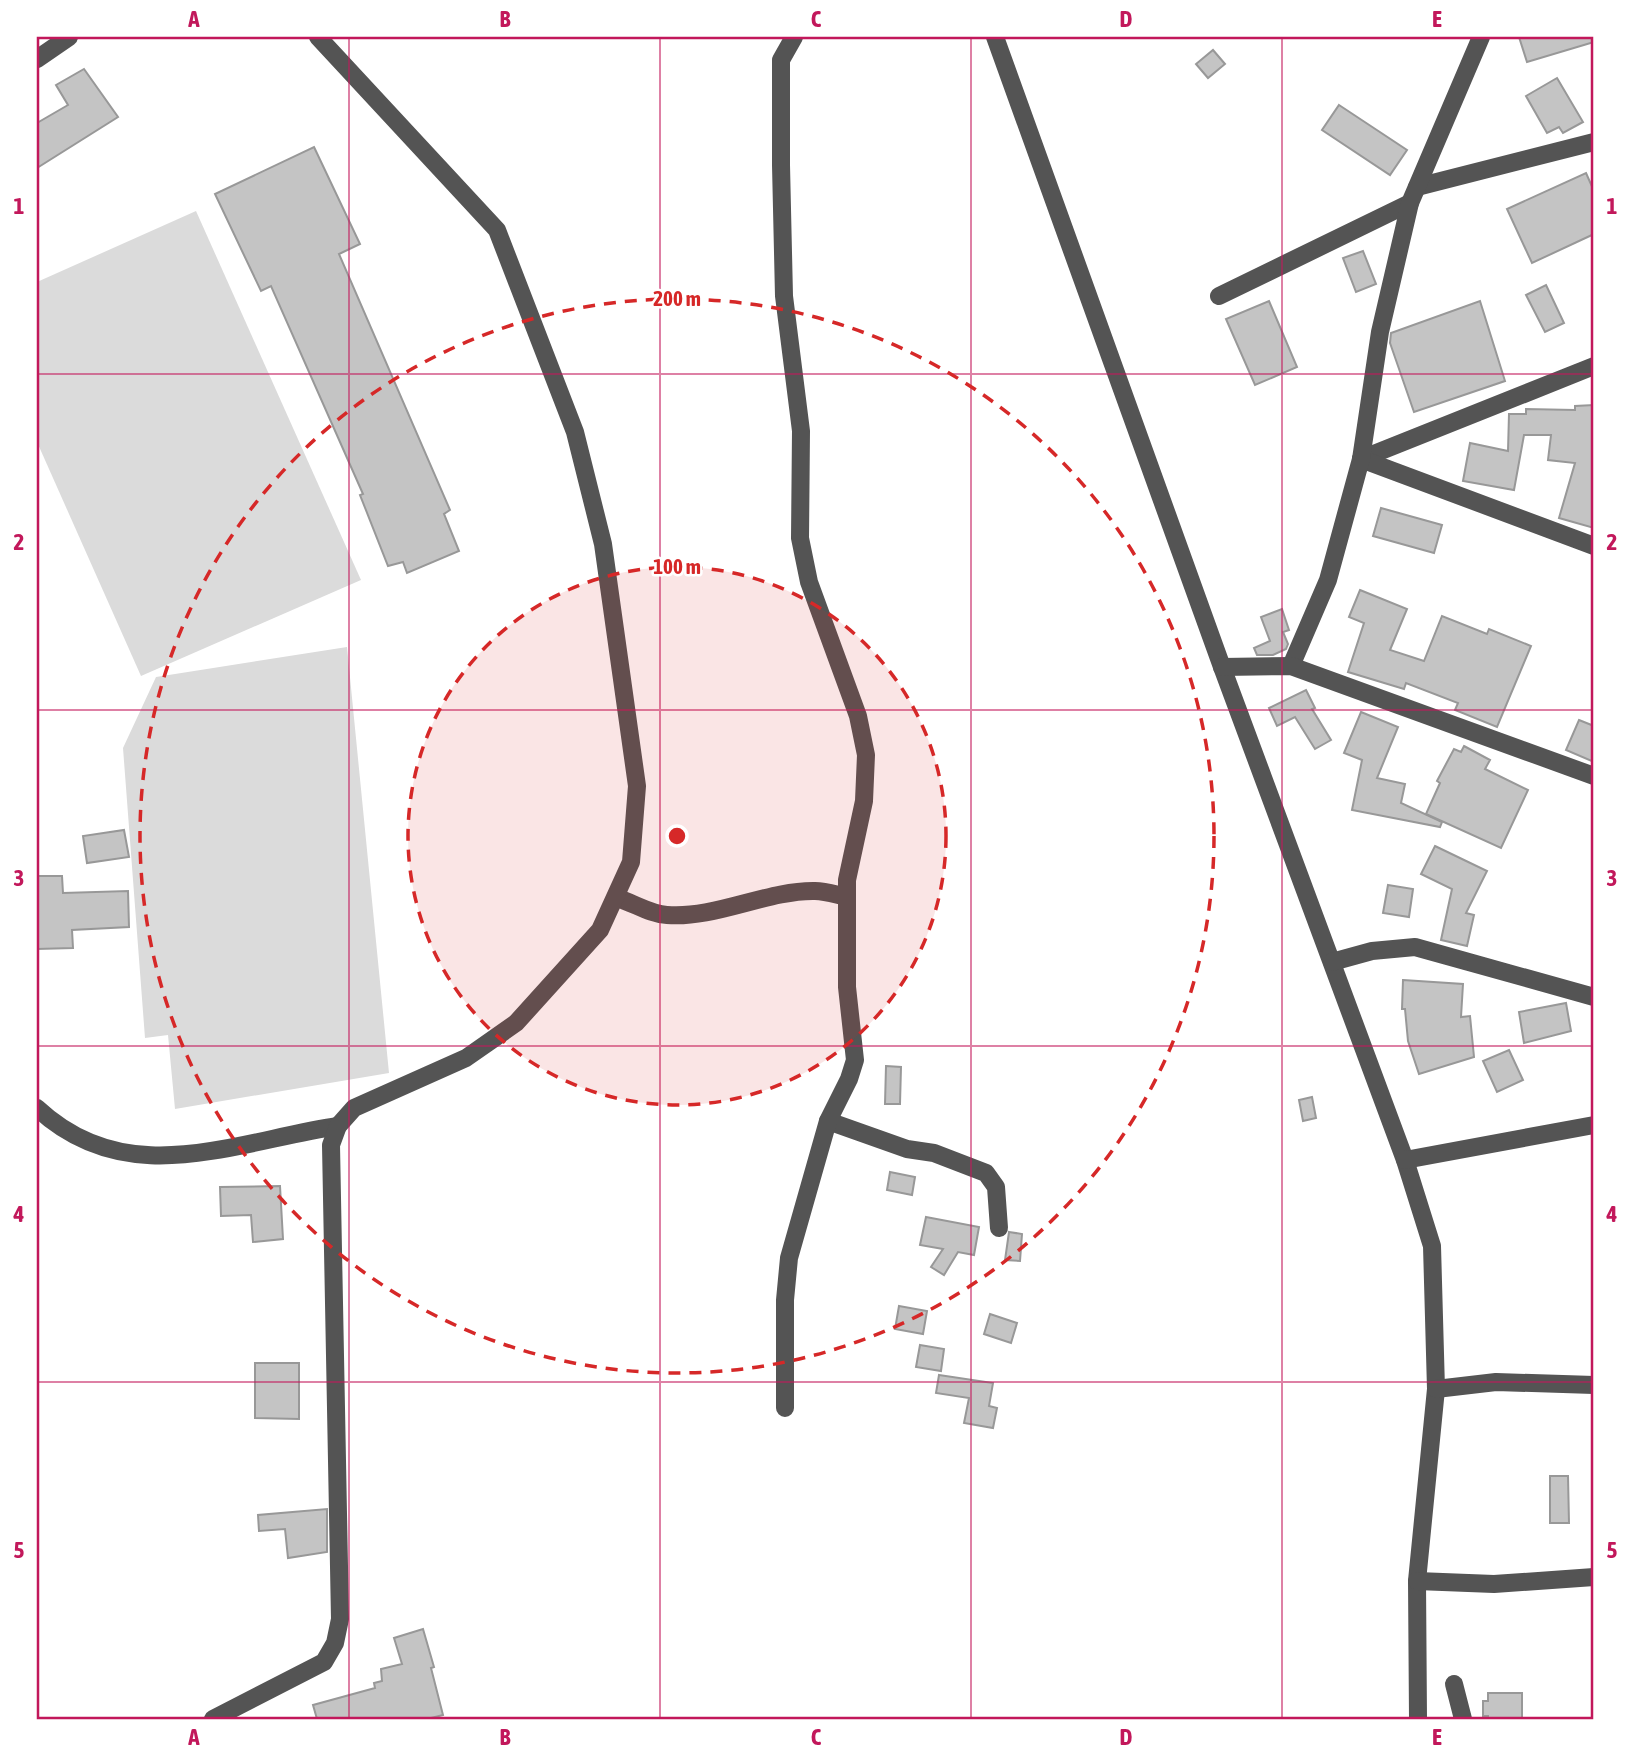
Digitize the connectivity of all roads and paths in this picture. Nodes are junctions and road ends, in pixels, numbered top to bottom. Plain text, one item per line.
1 (69, 37) edge
2 (318, 37) edge
3 (794, 37) edge
4 (1481, 37) edge
5 (1002, 40) edge
6 (37, 59) edge
7 (1594, 142) edge
8 (1414, 195) junction
9 (1219, 296) dead end
10 (1594, 366) edge
11 (1361, 459) junction
12 (1594, 546) edge
13 (1291, 666) junction
14 (1222, 667) junction
15 (1594, 776) edge
16 (847, 897) junction
17 (617, 898) junction
18 (1332, 962) junction
19 (1594, 997) edge
20 (37, 1108) edge
21 (828, 1121) junction
22 (1594, 1125) edge
23 (338, 1126) junction
24 (1405, 1160) junction
25 (999, 1228) dead end
26 (1594, 1385) edge
27 (1436, 1388) junction
28 (785, 1408) dead end
29 (1594, 1577) edge
30 (1417, 1581) junction
31 (1454, 1684) dead end
32 (213, 1719) edge
33 (1418, 1719) edge
34 (1463, 1719) edge

1 - 6 street
2 - 17 street
3 - 16 street
4 - 8 street
5 - 14 street
7 - 8 street
8 - 9 street
8 - 11 street
10 - 11 street
11 - 12 street
11 - 13 street
13 - 14 street
13 - 15 street
14 - 18 street
16 - 17 street
16 - 21 street
17 - 23 street
18 - 19 street
18 - 24 street
20 - 23 street
21 - 25 street
21 - 28 street
22 - 24 street
23 - 32 street
24 - 27 street
26 - 27 street
27 - 30 street
29 - 30 street
30 - 33 street
31 - 34 street

